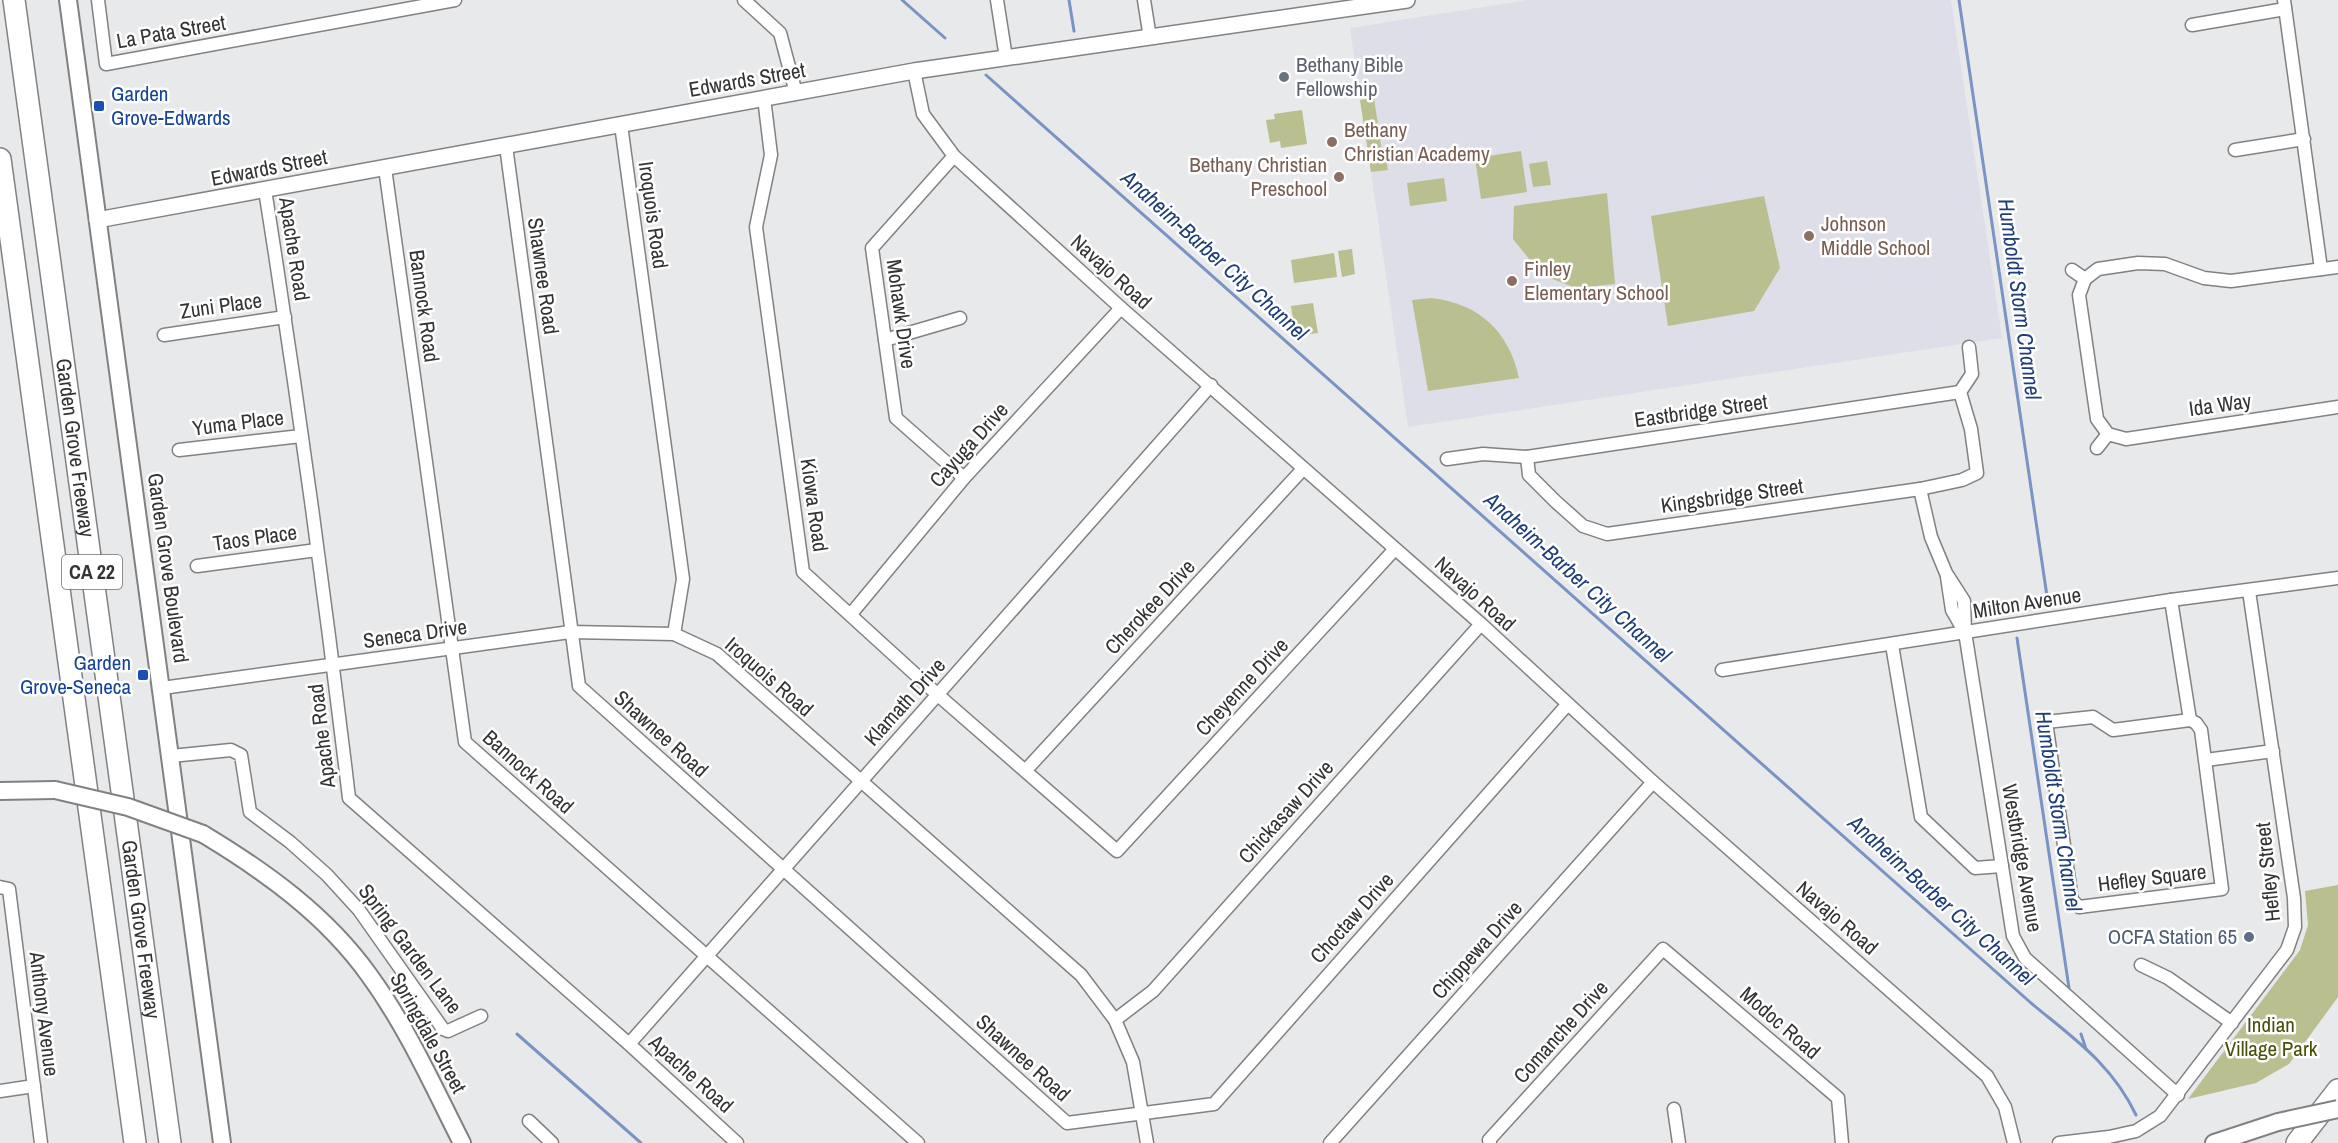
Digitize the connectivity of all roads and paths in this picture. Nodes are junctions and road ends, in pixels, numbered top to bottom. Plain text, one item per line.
1 (14, 0) edge
2 (68, 0) edge
3 (98, 0) edge
4 (455, 0) edge
5 (744, 0) edge
6 (997, 0) edge
7 (1144, 0) edge
8 (1407, 0) edge
9 (1344, 5) edge
10 (2285, 5) edge
11 (2192, 25) dead end
12 (1150, 38) junction
13 (1006, 58) junction
14 (914, 71) junction
15 (796, 93) junction
16 (764, 98) junction
17 (621, 125) junction
18 (2304, 139) junction
19 (506, 146) junction
20 (2235, 150) dead end
21 (954, 156) junction
22 (0, 159) edge
23 (385, 168) junction
24 (264, 190) junction
25 (97, 220) junction
26 (2338, 267) edge
27 (2321, 269) junction
28 (2072, 270) dead end
29 (2085, 279) junction
30 (1121, 308) junction
31 (285, 317) junction
32 (960, 318) dead end
33 (164, 335) dead end
34 (885, 340) junction
35 (1969, 347) dead end
36 (1210, 385) junction
37 (1960, 392) junction
38 (2338, 407) edge
39 (2108, 434) junction
40 (301, 436) junction
41 (2097, 448) dead end
42 (179, 450) dead end
43 (1527, 457) junction
44 (1447, 459) dead end
45 (1303, 469) junction
46 (963, 478) junction
47 (1920, 489) junction
48 (1395, 549) junction
49 (317, 550) junction
50 (197, 566) dead end
51 (2338, 578) edge
52 (2249, 591) junction
53 (2171, 600) junction
54 (851, 614) junction
55 (1481, 624) junction
56 (570, 632) junction
57 (1965, 632) junction
58 (674, 634) junction
59 (1892, 645) junction
60 (453, 649) junction
61 (333, 665) junction
62 (1722, 670) dead end
63 (162, 688) junction
64 (938, 695) junction
65 (1567, 705) junction
66 (2190, 720) junction
67 (2274, 751) junction
68 (171, 756) junction
69 (2206, 760) junction
70 (1026, 770) junction
71 (859, 782) junction
72 (1653, 782) junction
73 (0, 791) edge
74 (1117, 851) joint
75 (2002, 866) junction
76 (784, 870) junction
77 (4, 888) edge
78 (1663, 949) joint
79 (706, 956) junction
80 (2141, 965) dead end
81 (481, 1016) dead end
82 (1115, 1020) junction
83 (2232, 1023) junction
84 (629, 1044) junction
85 (34, 1086) junction
86 (2338, 1090) edge
87 (0, 1091) edge
88 (2178, 1095) junction
89 (1674, 1109) dead end
90 (2338, 1110) edge
91 (1142, 1112) junction
92 (529, 1121) dead end
93 (41, 1143) edge
94 (135, 1143) edge
95 (170, 1143) edge
96 (222, 1143) edge
97 (462, 1143) edge
98 (552, 1143) edge
99 (737, 1143) edge
100 (918, 1143) edge
101 (1146, 1143) edge
102 (1330, 1143) edge
103 (1490, 1143) edge
104 (1679, 1143) edge
105 (1842, 1143) edge
106 (2014, 1143) edge
107 (2059, 1143) edge
108 (2214, 1143) edge
109 (2297, 1143) edge
110 (2315, 1143) edge

1 - 95 highway, Garden Grove Freeway / CA 22
2 - 25 main road, Garden Grove Boulevard
3 - 4 street, La Pata Street
5 - 15 street
6 - 13 street
7 - 12 street
8 - 9 street, Edwards Street
9 - 12 street, Edwards Street
10 - 11 street
10 - 18 street
12 - 13 street, Edwards Street
13 - 14 street, Edwards Street
14 - 15 street, Edwards Street
14 - 21 street, Navajo Road
15 - 16 street, Edwards Street
16 - 17 street, Edwards Street
16 - 54 street, Kiowa Road
17 - 19 street, Edwards Street
17 - 58 street, Iroquois Road
18 - 20 street
18 - 27 street
19 - 23 street, Edwards Street
19 - 56 street, Shawnee Road
21 - 30 street, Navajo Road
21 - 34 street, Mohawk Drive
22 - 94 highway, Garden Grove Freeway / CA 22
23 - 24 street, Edwards Street
23 - 60 street, Bannock Road
24 - 25 street, Edwards Street
24 - 31 street, Apache Road
25 - 63 main road, Garden Grove Boulevard
26 - 27 street
27 - 29 street
28 - 29 street
29 - 39 street
30 - 36 street, Navajo Road
30 - 46 street, Cayuga Drive
31 - 33 street, Zuni Place
31 - 40 street, Apache Road
32 - 34 street
34 - 46 street, Mohawk Drive
35 - 37 street
36 - 45 street, Navajo Road
36 - 64 street, Klamath Drive
37 - 43 street, Eastbridge Street
37 - 47 street, Kingsbridge Street
38 - 39 street, Ida Way
39 - 41 street
40 - 42 street, Yuma Place
40 - 49 street, Apache Road
43 - 44 street, Eastbridge Street
43 - 47 street, Kingsbridge Street
45 - 48 street, Navajo Road
45 - 70 street, Cherokee Drive
46 - 54 street, Cayuga Drive
47 - 57 street, Westbridge Avenue
48 - 55 street, Navajo Road
48 - 74 street, Cheyenne Drive
49 - 50 street, Taos Place
49 - 61 street, Apache Road
51 - 52 street, Milton Avenue
52 - 53 street, Milton Avenue
52 - 67 street, Hefley Street
53 - 57 street, Milton Avenue
53 - 66 street, Hefley Square
54 - 64 street, Kiowa Road
55 - 65 street, Navajo Road
55 - 82 street, Chickasaw Drive
56 - 58 street, Seneca Drive
56 - 60 street, Seneca Drive
56 - 76 street, Shawnee Road
57 - 59 street, Milton Avenue
57 - 75 street, Westbridge Avenue
58 - 71 street, Iroquois Road
59 - 62 street, Milton Avenue
59 - 75 street
60 - 61 street, Seneca Drive
60 - 79 street, Bannock Road
61 - 63 street, Seneca Drive
61 - 84 street, Apache Road
63 - 68 main road, Garden Grove Boulevard
64 - 70 street, Kiowa Road
64 - 71 street, Klamath Drive
65 - 72 street, Navajo Road
65 - 91 street, Choctaw Drive
66 - 69 street, Hefley Square
66 - 69 street, Hefley Square
67 - 69 street
67 - 83 street, Hefley Street
68 - 81 street, Spring Garden Lane
68 - 96 main road, Garden Grove Boulevard
70 - 74 street, Kiowa Road
71 - 76 street, Klamath Drive
71 - 82 street, Iroquois Road
72 - 102 street, Chippewa Drive
72 - 106 street, Navajo Road
73 - 97 main road, Springdale Street, bridge
75 - 88 street, Westbridge Avenue
76 - 79 street, Klamath Drive
76 - 91 street, Shawnee Road
77 - 85 street, Anthony Avenue
78 - 103 street, Comanche Drive
78 - 105 street, Modoc Road
79 - 84 street, Klamath Drive
79 - 100 street, Bannock Road
80 - 83 street
82 - 91 street, Iroquois Road
83 - 88 street, Hefley Street
84 - 99 street, Apache Road
85 - 87 street
85 - 93 street, Anthony Avenue
86 - 109 highway
88 - 107 street, Hefley Street
89 - 104 street
90 - 108 main road, bridge
90 - 110 highway
91 - 101 street, Iroquois Road
92 - 98 street

